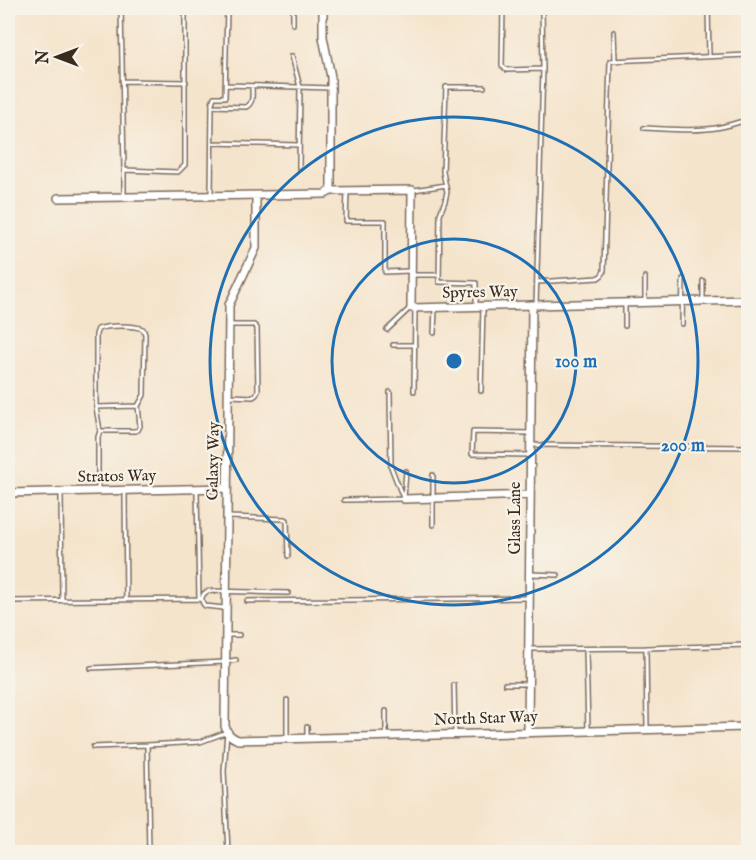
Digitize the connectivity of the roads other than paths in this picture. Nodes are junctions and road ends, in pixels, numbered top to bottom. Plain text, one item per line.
1 (121, 8) edge
2 (185, 8) edge
3 (227, 8) edge
4 (293, 8) edge
5 (323, 8) edge
6 (502, 8) edge
7 (542, 8) edge
8 (708, 8) edge
9 (292, 24) dead end
10 (614, 32) dead end
11 (748, 55) edge
12 (292, 56) dead end
13 (709, 56) junction
14 (615, 60) junction
15 (543, 69) junction
16 (122, 81) junction
17 (186, 82) junction
18 (225, 84) junction
19 (252, 85) junction
20 (300, 87) junction
21 (484, 87) dead end
22 (331, 88) junction
23 (212, 106) junction
24 (748, 120) edge
25 (644, 128) dead end
26 (212, 143) junction
27 (299, 146) junction
28 (299, 167) dead end
29 (124, 170) junction
30 (446, 185) junction
31 (412, 190) junction
32 (331, 191) junction
33 (346, 191) junction
34 (211, 196) junction
35 (256, 196) junction
36 (124, 197) junction
37 (58, 198) dead end
38 (411, 273) junction
39 (439, 275) junction
40 (645, 277) dead end
41 (683, 279) dead end
42 (704, 281) dead end
43 (537, 282) junction
44 (748, 300) edge
45 (704, 301) junction
46 (645, 302) junction
47 (683, 302) junction
48 (625, 303) junction
49 (534, 305) junction
50 (479, 306) junction
51 (435, 307) junction
52 (413, 308) junction
53 (682, 324) dead end
54 (229, 325) junction
55 (625, 326) dead end
56 (387, 330) dead end
57 (434, 333) dead end
58 (393, 345) dead end
59 (415, 345) junction
60 (414, 391) dead end
61 (482, 391) dead end
62 (390, 392) dead end
63 (228, 396) junction
64 (96, 406) junction
65 (138, 406) junction
66 (100, 431) junction
67 (530, 433) junction
68 (530, 446) junction
69 (748, 447) edge
70 (530, 455) junction
71 (406, 471) dead end
72 (434, 475) dead end
73 (227, 488) junction
74 (197, 489) junction
75 (125, 490) junction
76 (98, 491) junction
77 (61, 492) junction
78 (8, 494) edge
79 (530, 495) junction
80 (433, 498) junction
81 (404, 499) junction
82 (344, 500) dead end
83 (227, 517) junction
84 (433, 525) dead end
85 (288, 556) dead end
86 (743, 568) dead end
87 (748, 568) edge
88 (529, 574) junction
89 (558, 575) dead end
90 (226, 592) junction
91 (288, 593) dead end
92 (529, 598) junction
93 (200, 599) junction
94 (126, 600) junction
95 (8, 601) edge
96 (62, 601) junction
97 (247, 601) dead end
98 (226, 609) junction
99 (239, 634) dead end
100 (226, 635) junction
101 (748, 645) edge
102 (646, 648) junction
103 (529, 649) junction
104 (586, 649) junction
105 (236, 660) dead end
106 (225, 662) junction
107 (91, 668) dead end
108 (505, 684) dead end
109 (528, 684) junction
110 (454, 685) dead end
111 (287, 700) dead end
112 (386, 711) dead end
113 (307, 727) dead end
114 (748, 727) edge
115 (647, 729) junction
116 (588, 730) junction
117 (227, 732) junction
118 (528, 732) junction
119 (455, 734) junction
120 (386, 735) junction
121 (287, 738) junction
122 (307, 738) junction
123 (147, 745) junction
124 (93, 747) dead end
125 (149, 852) edge
126 (228, 852) edge

1 - 16 lane
2 - 17 lane
3 - 18 lane
4 - 9 lane
5 - 22 street
6 - 15 lane
7 - 15 lane
8 - 13 lane
10 - 14 lane
11 - 13 lane
12 - 20 lane
13 - 14 lane
14 - 43 lane
15 - 43 lane
16 - 17 lane
16 - 29 lane
17 - 29 lane
18 - 19 lane
18 - 23 lane
19 - 20 lane
19 - 23 lane
20 - 22 lane
20 - 27 lane
21 - 30 lane
22 - 32 street
23 - 26 lane
24 - 25 lane
26 - 27 lane
26 - 34 lane
27 - 28 lane
29 - 36 lane
30 - 31 lane
30 - 39 lane
31 - 33 street
31 - 38 street
32 - 33 street
32 - 35 street
33 - 38 lane
34 - 35 street
34 - 36 street
35 - 54 street, Galaxy Way
36 - 37 street
38 - 39 lane
38 - 52 street
39 - 50 lane
40 - 46 lane
41 - 47 lane
42 - 45 lane
43 - 49 lane
44 - 45 street, Spyres Way
45 - 47 street, Spyres Way
46 - 47 street, Spyres Way
46 - 48 street, Spyres Way
47 - 53 lane
48 - 49 street, Spyres Way
48 - 55 lane
49 - 50 street, Spyres Way
49 - 67 street, Glass Lane
50 - 51 street, Spyres Way
50 - 61 lane
51 - 52 street, Spyres Way
51 - 57 lane
52 - 56 lane
52 - 59 lane
54 - 63 street, Galaxy Way
54 - 63 lane
58 - 59 lane
59 - 60 lane
62 - 81 lane
63 - 73 street, Galaxy Way
64 - 65 lane
64 - 65 lane
64 - 66 lane
65 - 66 lane
66 - 76 lane
67 - 68 street, Glass Lane
67 - 70 lane
68 - 69 lane
68 - 70 street, Glass Lane
70 - 79 street, Glass Lane
71 - 81 lane
72 - 80 lane
73 - 74 street, Stratos Way
73 - 83 street, Galaxy Way
74 - 75 street, Stratos Way
74 - 93 lane
75 - 76 street, Stratos Way
75 - 94 lane
76 - 77 street, Stratos Way
77 - 78 street, Stratos Way
77 - 96 lane
79 - 80 street
79 - 88 street, Glass Lane
80 - 81 street
80 - 84 lane
81 - 82 lane
83 - 85 lane
83 - 90 street, Galaxy Way
86 - 87 lane
88 - 89 lane
88 - 92 street, Glass Lane
90 - 91 lane
90 - 93 lane
90 - 98 street, Galaxy Way
92 - 97 lane
92 - 103 street, Glass Lane
93 - 94 lane
93 - 98 lane
94 - 96 lane
95 - 96 lane
98 - 100 street, Galaxy Way
99 - 100 lane
100 - 106 street, Galaxy Way
101 - 102 lane
102 - 104 lane
102 - 115 lane
103 - 104 lane
103 - 109 street, Glass Lane
104 - 116 lane
105 - 106 lane
106 - 107 lane
106 - 117 street, Galaxy Way
108 - 109 lane
109 - 118 street, Glass Lane
110 - 119 lane
111 - 121 lane
112 - 120 lane
113 - 122 lane
114 - 115 street, North Star Way
115 - 116 street, North Star Way
116 - 118 street, North Star Way
117 - 121 street, North Star Way
117 - 123 lane
117 - 126 lane
118 - 119 street, North Star Way
119 - 120 street, North Star Way
120 - 122 street, North Star Way
121 - 122 street, North Star Way
123 - 124 lane
123 - 125 lane

